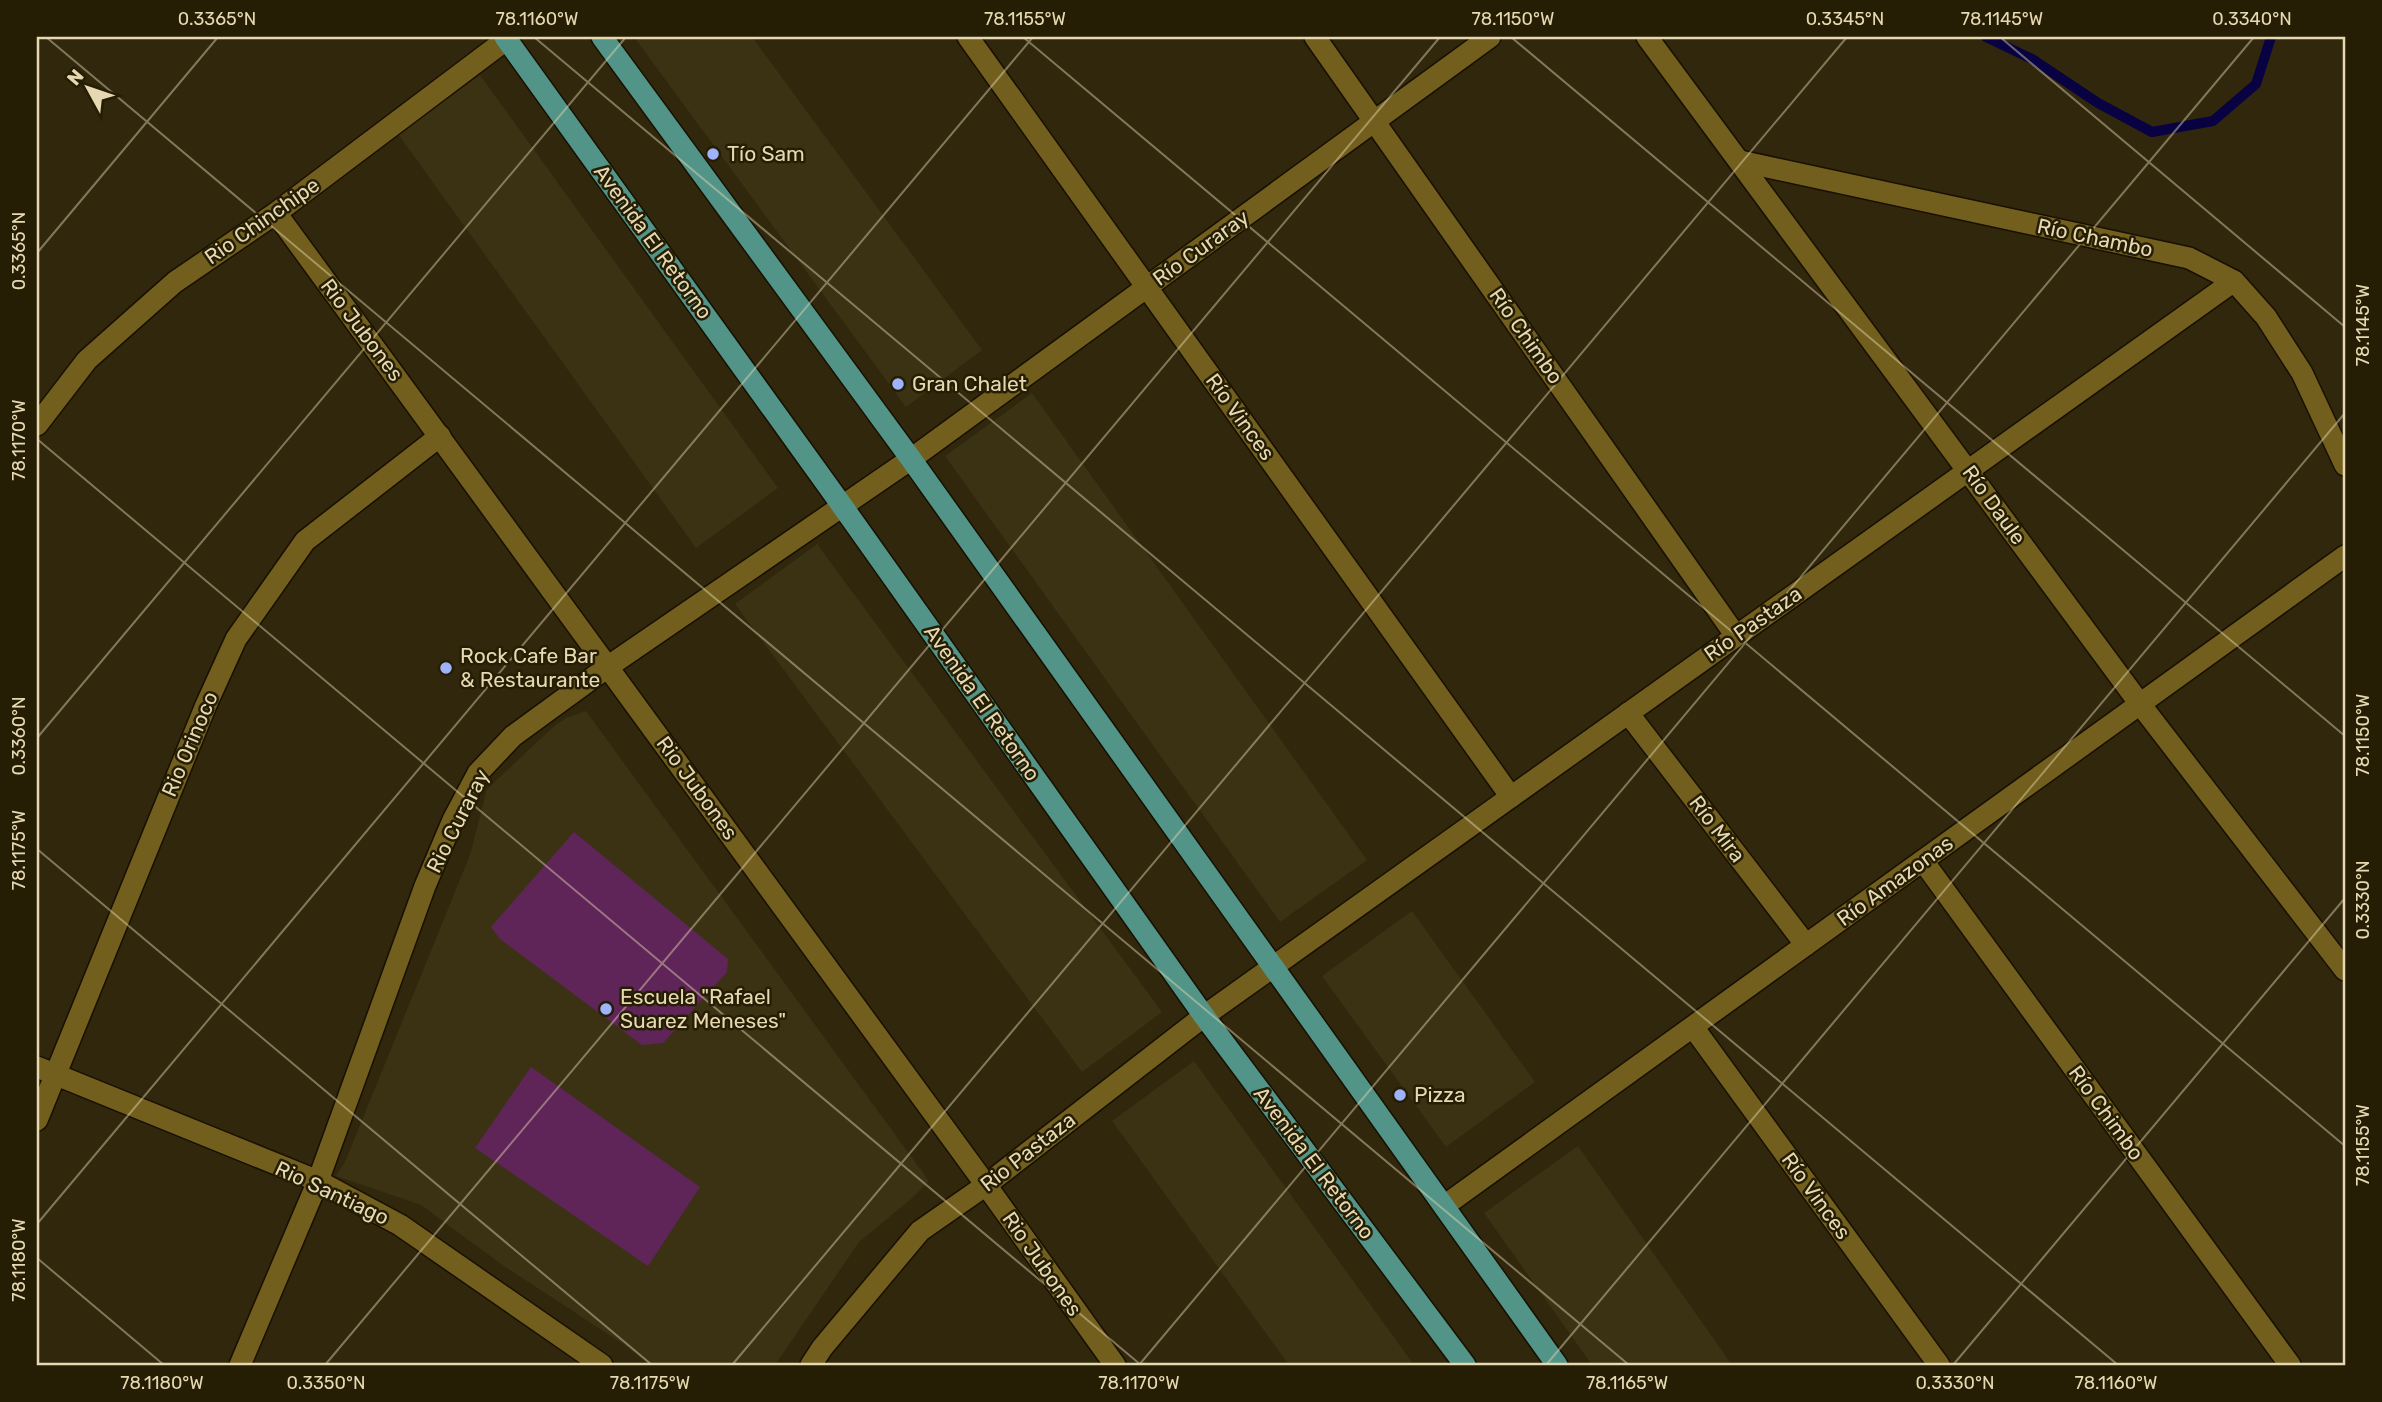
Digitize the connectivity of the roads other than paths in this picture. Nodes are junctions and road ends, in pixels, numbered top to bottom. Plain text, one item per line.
1 (602, 37) edge
2 (968, 37) edge
3 (1315, 37) edge
4 (1490, 37) edge
5 (1647, 37) edge
6 (506, 38) edge
7 (1375, 121) junction
8 (1740, 161) junction
9 (276, 213) junction
10 (2234, 281) junction
11 (1147, 287) junction
12 (37, 425) edge
13 (440, 436) junction
14 (911, 459) junction
15 (2345, 465) edge
16 (1968, 470) junction
17 (844, 507) junction
18 (2345, 556) edge
19 (1736, 636) junction
20 (609, 666) junction
21 (2140, 704) junction
22 (1628, 713) junction
23 (1511, 797) junction
24 (1923, 861) junction
25 (1806, 945) junction
26 (1272, 967) junction
27 (2345, 970) edge
28 (1204, 1016) junction
29 (1693, 1027) junction
30 (46, 1071) edge
31 (37, 1120) edge
32 (318, 1181) junction
33 (986, 1185) junction
34 (1444, 1206) junction
35 (240, 1365) edge
36 (602, 1365) edge
37 (811, 1365) edge
38 (1115, 1365) edge
39 (1465, 1365) edge
40 (1557, 1365) edge
41 (1939, 1365) edge
42 (2290, 1365) edge

1 - 14 main road
2 - 11 street, Río Vinces
3 - 7 street, Río Chimbo
4 - 7 street, Río Curaray
5 - 8 street, Río Daule
6 - 9 street, Rio Chinchipe
6 - 17 main road, Avenida El Retorno
7 - 11 street, Río Curaray
7 - 19 street, Río Chimbo
8 - 10 street, Río Chambo
8 - 16 street, Río Daule
9 - 12 street, Rio Chinchipe
9 - 13 street, Rio Jubones
10 - 15 street, Río Chambo
10 - 16 street, Río Pastaza
11 - 14 street, Río Curaray
11 - 23 street, Río Vinces
13 - 20 street, Rio Jubones
13 - 30 street, Rio Orinoco
14 - 17 street, Rio Curaray
14 - 26 main road
16 - 19 street, Río Pastaza
16 - 21 street, Río Daule
17 - 20 street, Rio Curaray
17 - 28 main road, Avenida El Retorno
18 - 21 street, Río Amazonas
19 - 22 street, Río Pastaza
20 - 32 street, Rio Curaray
20 - 33 street, Rio Jubones
21 - 24 street, Río Amazonas
21 - 27 street, Río Daule
22 - 23 street, Río Pastaza
22 - 25 street, Río Mira
23 - 26 street, Río Pastaza
24 - 25 street, Río Amazonas
24 - 42 street, Río Chimbo
25 - 29 street, Río Amazonas
26 - 28 street, Rio Pastaza
26 - 34 main road
28 - 33 street, Rio Pastaza
28 - 39 main road, Avenida El Retorno
29 - 34 street, Río Amazonas
29 - 41 street, Río Vinces
30 - 31 street, Rio Orinoco
30 - 32 street, Rio Santiago
32 - 35 street, Rio Curaray
32 - 36 street, Rio Santiago
33 - 37 street, Rio Pastaza
33 - 38 street, Rio Jubones
34 - 40 main road

